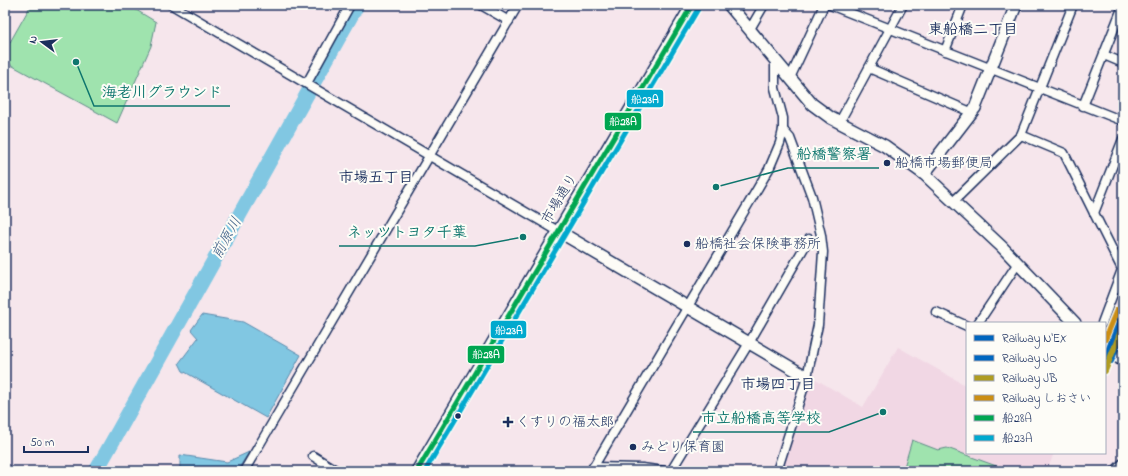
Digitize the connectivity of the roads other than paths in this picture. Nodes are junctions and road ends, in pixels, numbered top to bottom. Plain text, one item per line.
1 (172, 5) edge
2 (350, 5) edge
3 (482, 5) edge
4 (518, 5) edge
5 (692, 5) edge
6 (729, 5) edge
7 (764, 5) edge
8 (824, 5) edge
9 (830, 5) edge
10 (903, 5) edge
11 (963, 5) edge
12 (1016, 5) edge
13 (1073, 5) edge
14 (1123, 6) edge
15 (509, 21) junction
16 (750, 29) junction
17 (890, 29) junction
18 (945, 51) junction
19 (1104, 55) junction
20 (775, 58) junction
21 (1123, 63) edge
22 (868, 68) junction
23 (990, 69) junction
24 (790, 78) junction
25 (308, 83) junction
26 (1039, 89) junction
27 (1083, 106) junction
28 (972, 113) junction
29 (1123, 121) edge
30 (839, 123) junction
31 (783, 130) junction
32 (1020, 136) junction
33 (1123, 139) edge
34 (430, 157) junction
35 (924, 174) junction
36 (953, 202) junction
37 (1094, 213) junction
38 (558, 231) junction
39 (809, 239) dead end
40 (1018, 263) junction
41 (1123, 268) edge
42 (687, 307) junction
43 (936, 312) dead end
44 (979, 322) edge
45 (1074, 322) edge
46 (1102, 322) edge
47 (966, 326) edge
48 (749, 343) junction
49 (1106, 350) edge
50 (1123, 360) edge
51 (807, 377) junction
52 (313, 456) dead end
53 (1123, 463) edge
54 (592, 469) edge
55 (628, 470) edge
56 (244, 471) edge
57 (337, 471) edge
58 (417, 471) edge
59 (664, 471) edge
60 (671, 471) edge
61 (777, 471) edge
62 (1115, 471) edge

1 - 25 street
2 - 25 street
3 - 15 street
4 - 15 street
5 - 38 street, 市場通り
6 - 16 street
7 - 16 street
8 - 24 street
9 - 17 street
10 - 17 street
11 - 18 street
12 - 23 street
13 - 26 street
14 - 19 street
15 - 34 street
16 - 20 street
17 - 18 street
17 - 22 street
18 - 23 street
19 - 21 street
19 - 27 street
20 - 24 street
20 - 31 street
22 - 28 street
22 - 30 street
23 - 26 street
23 - 28 street
24 - 30 street
25 - 34 street
26 - 27 street
26 - 32 street
27 - 29 street
28 - 35 street
30 - 35 street
31 - 42 street
31 - 51 street
32 - 36 street
32 - 37 street
33 - 37 street
34 - 38 street
34 - 56 street
35 - 36 street
36 - 40 street
37 - 41 street
38 - 42 street
38 - 58 street, 市場通り
39 - 48 street
40 - 44 street
40 - 45 street
41 - 46 street
42 - 48 street
42 - 54 street
43 - 47 street
48 - 51 street
48 - 60 street
49 - 50 street
51 - 61 street
52 - 57 street
53 - 62 street
54 - 55 street
55 - 59 street

